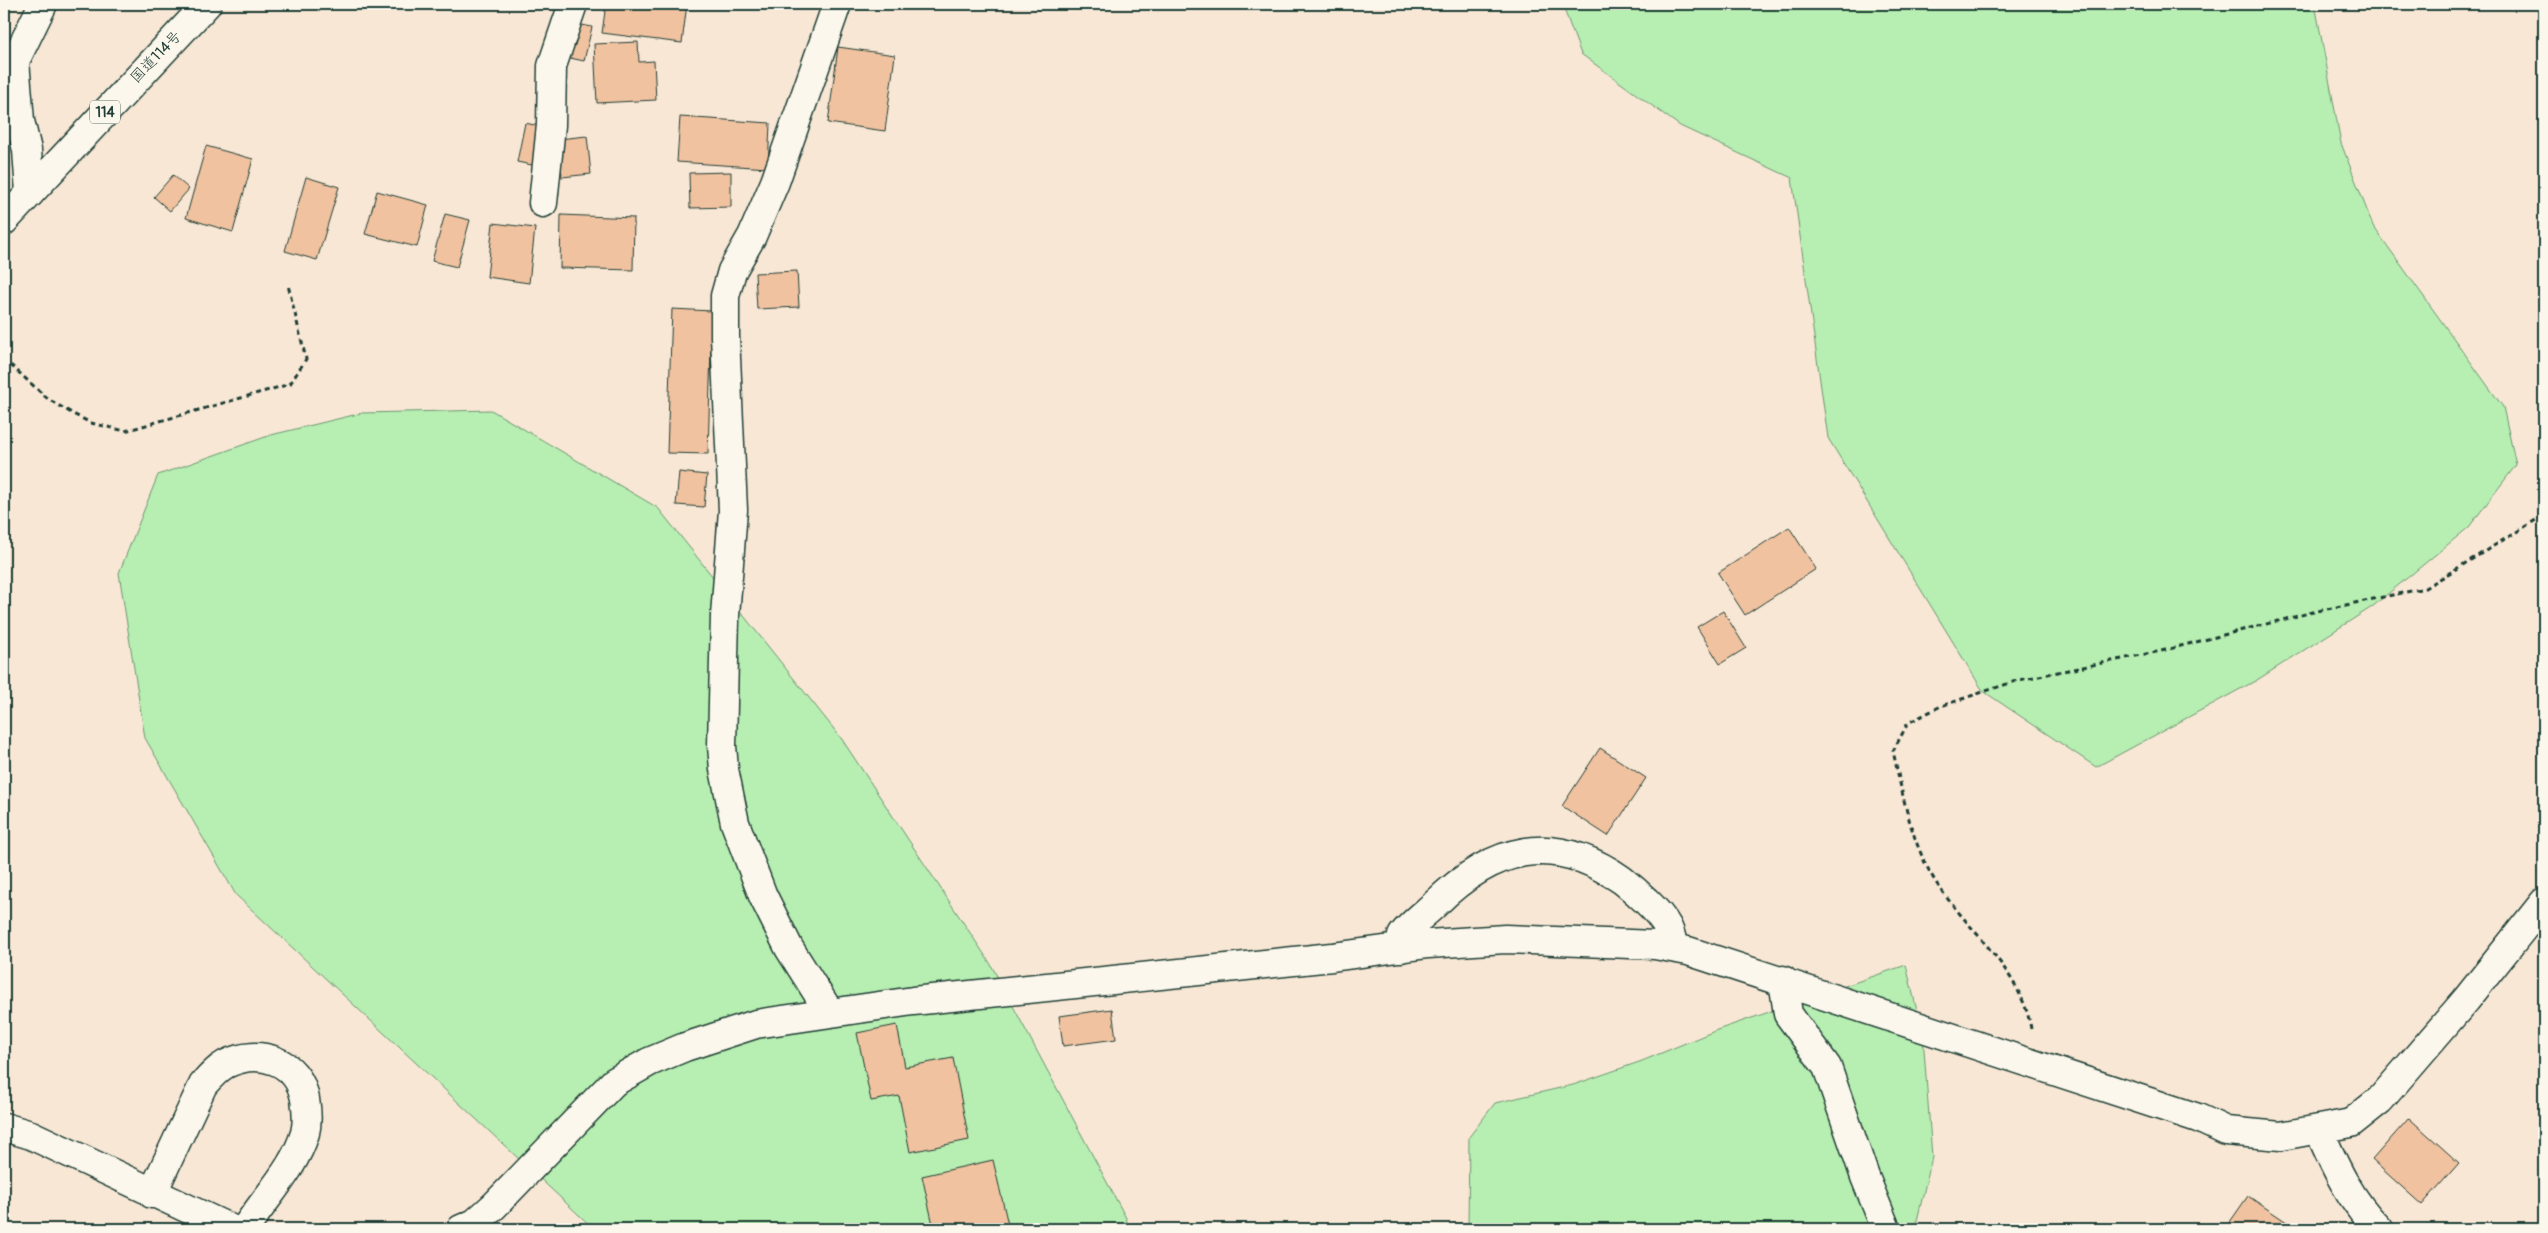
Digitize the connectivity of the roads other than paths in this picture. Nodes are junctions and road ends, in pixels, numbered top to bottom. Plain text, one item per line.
1 (43, 4) edge
2 (208, 4) edge
3 (572, 4) edge
4 (837, 4) edge
5 (30, 193) junction
6 (543, 202) dead end
7 (4, 221) edge
8 (2544, 902) edge
9 (1401, 948) junction
10 (1674, 948) junction
11 (1783, 980) junction
12 (830, 1013) junction
13 (4, 1127) edge
14 (2319, 1130) junction
15 (152, 1194) junction
16 (232, 1229) edge
17 (245, 1229) edge
18 (461, 1229) edge
19 (1886, 1229) edge
20 (2379, 1229) edge

1 - 5 main road
2 - 5 main road, 国道114号 / 114
3 - 6 main road
4 - 12 main road
5 - 7 main road, 国道114号 / 114
8 - 14 main road
9 - 10 main road
9 - 10 main road
9 - 12 main road
10 - 11 main road
11 - 14 main road
11 - 19 main road
12 - 18 main road
13 - 15 main road
14 - 20 main road
15 - 16 main road
15 - 17 main road

